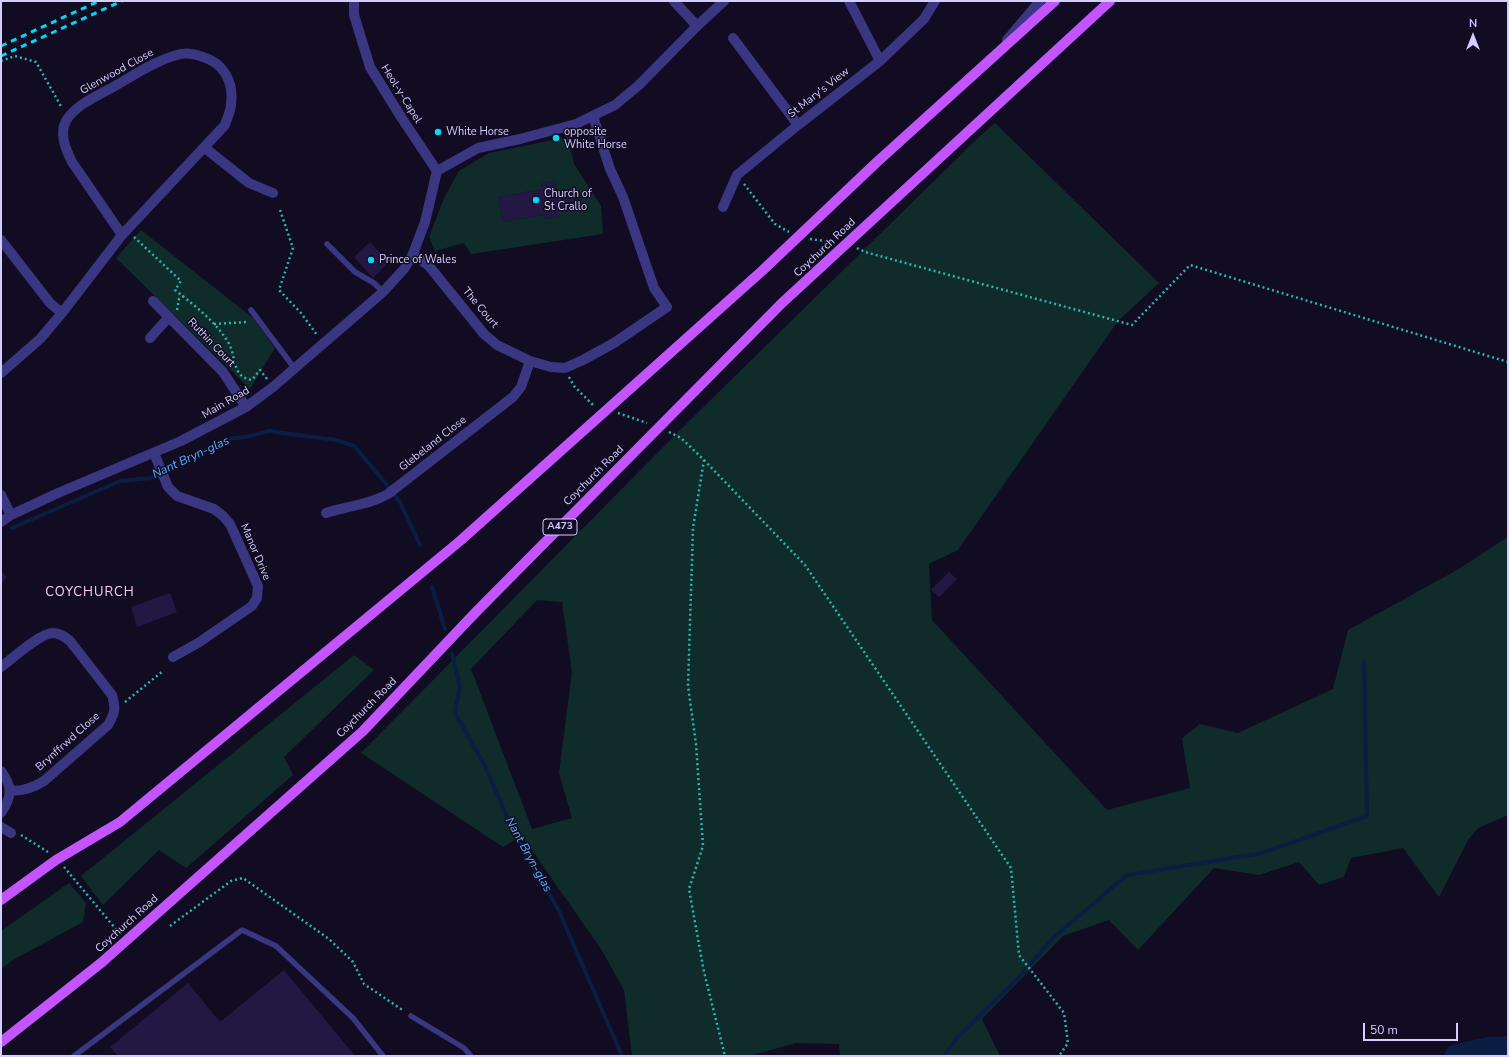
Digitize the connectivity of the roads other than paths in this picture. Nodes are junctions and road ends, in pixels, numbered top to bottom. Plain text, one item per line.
1 (354, 1) edge
2 (674, 1) edge
3 (724, 1) edge
4 (849, 1) edge
5 (935, 1) edge
6 (1040, 1) edge
7 (1055, 1) edge
8 (1110, 1) edge
9 (697, 26) junction
10 (733, 38) dead end
11 (998, 51) junction
12 (880, 61) junction
13 (593, 116) junction
14 (798, 125) junction
15 (204, 148) junction
16 (437, 171) junction
17 (273, 193) dead end
18 (723, 207) dead end
19 (124, 232) junction
20 (1, 240) edge
21 (327, 244) dead end
22 (413, 254) junction
23 (383, 292) junction
24 (153, 300) dead end
25 (251, 310) dead end
26 (62, 313) junction
27 (173, 314) junction
28 (150, 338) dead end
29 (530, 362) junction
30 (295, 369) junction
31 (1, 372) edge
32 (246, 407) junction
33 (154, 453) junction
34 (1, 495) edge
35 (326, 513) dead end
36 (11, 515) junction
37 (1, 522) edge
38 (173, 657) dead end
39 (1, 667) edge
40 (1, 771) edge
41 (11, 791) junction
42 (1, 813) edge
43 (1, 827) edge
44 (15, 833) road end
45 (1, 900) edge
46 (411, 1016) road end
47 (1, 1042) edge
48 (74, 1056) edge
49 (383, 1056) edge
50 (471, 1056) edge

1 - 16 street, Heol-y-Capel
2 - 9 street
3 - 9 street
4 - 12 street
5 - 12 street, St Mary's View
6 - 11 street
7 - 11 main road
8 - 47 main road, Coychurch Road / A473
9 - 13 street
10 - 14 street
11 - 45 main road
12 - 14 street, St Mary's View
13 - 16 street
13 - 29 street, The Court
14 - 18 street, St Mary's View
15 - 17 street
15 - 19 street, Glenwood Close
15 - 19 street, Glenwood Close
16 - 22 street
19 - 26 street, Glenwood Close
20 - 26 street
21 - 23 lane
22 - 23 street, Main Road
22 - 29 street, The Court
23 - 30 street, Main Road
24 - 27 street, Ruthin Court
25 - 30 lane
26 - 31 street, Glenwood Close
27 - 28 street
27 - 32 street, Ruthin Court
29 - 35 street, Glebeland Close
30 - 32 street, Main Road
32 - 33 street, Main Road
33 - 36 street, Main Road
33 - 38 street, Manor Drive
34 - 36 street
36 - 37 street, Main Road
39 - 41 street, Brynffrwd Close
40 - 41 street
41 - 42 street
43 - 44 street
46 - 50 lane
48 - 49 lane

